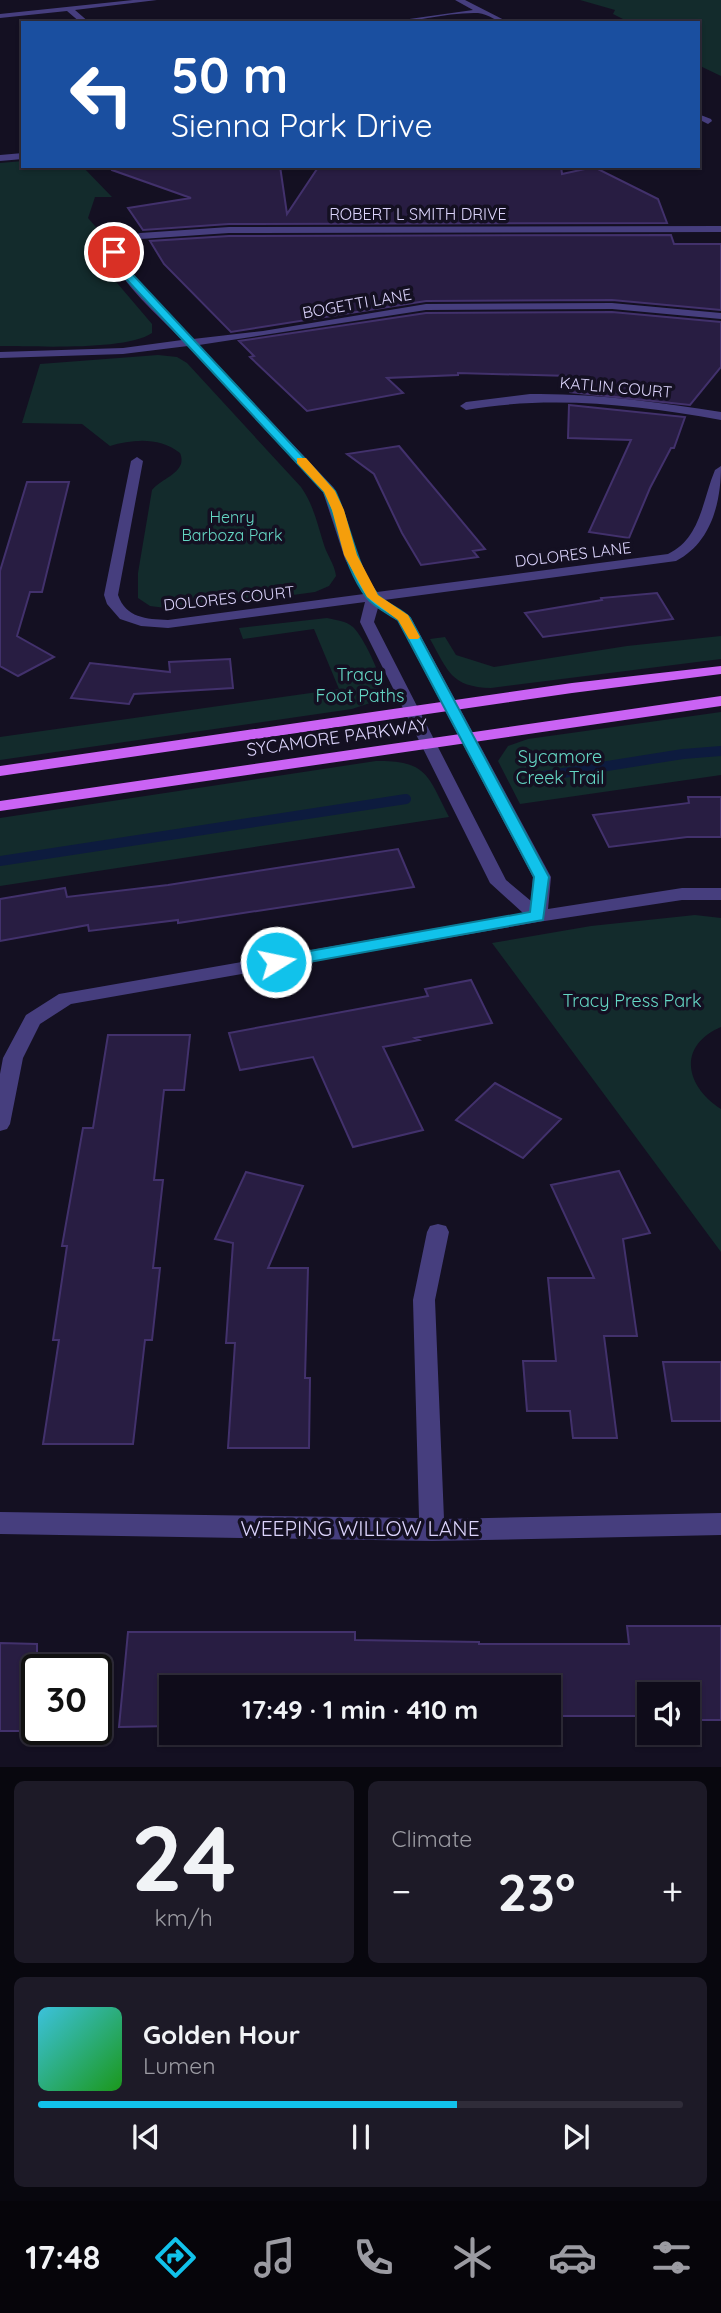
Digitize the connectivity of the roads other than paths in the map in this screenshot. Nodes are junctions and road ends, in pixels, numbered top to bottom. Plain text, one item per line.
1 (153, 0) edge
2 (459, 0) edge
3 (69, 9) junction
4 (480, 10) junction
5 (0, 16) edge
6 (84, 21) edge
7 (400, 21) edge
8 (502, 21) edge
9 (700, 117) edge
10 (708, 121) dead end
11 (21, 156) edge
12 (0, 158) edge
13 (721, 229) edge
14 (721, 316) edge
15 (191, 343) junction
16 (0, 355) edge
17 (466, 407) dead end
18 (721, 416) edge
19 (137, 461) dead end
20 (721, 470) edge
21 (373, 597) junction
22 (721, 670) edge
23 (721, 701) edge
24 (449, 706) junction
25 (412, 711) junction
26 (466, 737) junction
27 (429, 742) junction
28 (0, 771) edge
29 (0, 806) edge
30 (721, 894) edge
31 (538, 916) junction
32 (0, 1124) edge
33 (438, 1232) dead end
34 (0, 1523) edge
35 (721, 1524) edge
36 (432, 1530) junction

1 - 3 street
2 - 4 street
3 - 5 street
3 - 6 street
4 - 7 street
4 - 8 street
9 - 10 street
11 - 12 street
13 - 15 street, ROBERT L SMITH DRIVE
14 - 15 street, BOGETTI LANE
15 - 16 street, BOGETTI LANE
15 - 21 street
17 - 18 street, KATLIN COURT
19 - 21 street, DOLORES COURT
20 - 21 street, DOLORES LANE
21 - 24 street
21 - 25 street
22 - 24 main road, SYCAMORE PARKWAY
23 - 26 main road, SYCAMORE PARKWAY
24 - 25 main road, SYCAMORE PARKWAY
24 - 26 street
25 - 27 street
25 - 28 main road, SYCAMORE PARKWAY
26 - 27 main road, SYCAMORE PARKWAY
26 - 31 street
27 - 29 main road, SYCAMORE PARKWAY
27 - 31 street
30 - 31 street
31 - 32 street
33 - 36 street
34 - 36 street, WEEPING WILLOW LANE
35 - 36 street, WEEPING WILLOW LANE

